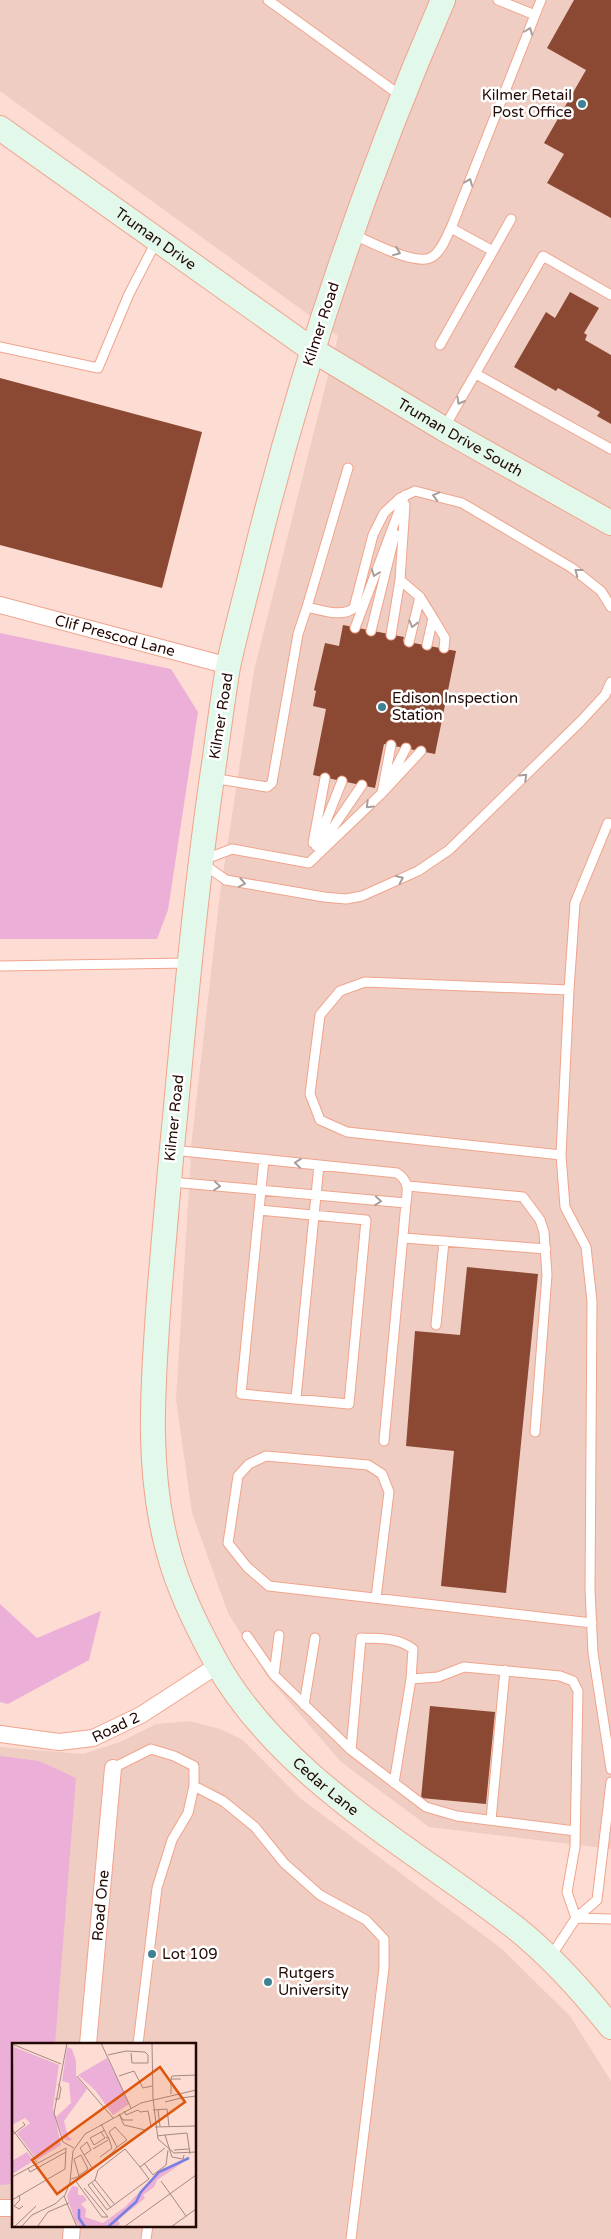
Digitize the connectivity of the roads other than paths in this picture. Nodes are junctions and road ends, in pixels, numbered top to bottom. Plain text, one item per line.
1 (268, 0) edge
2 (443, 0) edge
3 (498, 0) edge
4 (541, 0) edge
5 (535, 15) junction
6 (402, 96) junction
7 (0, 128) edge
8 (511, 219) dead end
9 (451, 228) junction
10 (351, 234) junction
11 (158, 240) junction
12 (493, 251) junction
13 (611, 295) edge
14 (440, 345) dead end
15 (0, 346) edge
16 (312, 349) junction
17 (476, 374) junction
18 (444, 429) junction
19 (611, 449) edge
20 (348, 468) dead end
21 (405, 495) junction
22 (611, 523) edge
23 (400, 580) junction
24 (420, 598) junction
25 (0, 605) edge
26 (307, 607) junction
27 (611, 607) edge
28 (433, 618) junction
29 (355, 628) dead end
30 (371, 631) dead end
31 (391, 635) dead end
32 (409, 642) dead end
33 (427, 645) dead end
34 (444, 648) dead end
35 (229, 666) junction
36 (611, 682) edge
37 (391, 745) dead end
38 (406, 748) dead end
39 (421, 751) dead end
40 (212, 778) junction
41 (326, 778) dead end
42 (342, 781) dead end
43 (362, 785) dead end
44 (382, 793) junction
45 (608, 823) dead end
46 (200, 861) junction
47 (309, 863) junction
48 (190, 962) junction
49 (0, 966) edge
50 (568, 990) junction
51 (172, 1150) junction
52 (561, 1155) junction
53 (264, 1159) junction
54 (319, 1165) junction
55 (168, 1182) junction
56 (408, 1186) junction
57 (261, 1190) junction
58 (316, 1196) junction
59 (406, 1203) junction
60 (260, 1210) junction
61 (315, 1215) junction
62 (404, 1238) junction
63 (444, 1241) junction
64 (546, 1249) junction
65 (436, 1325) dead end
66 (296, 1398) junction
67 (535, 1432) dead end
68 (384, 1441) dead end
69 (155, 1464) joint
70 (376, 1598) junction
71 (592, 1623) junction
72 (279, 1635) dead end
73 (247, 1636) dead end
74 (315, 1638) dead end
75 (218, 1665) junction
76 (505, 1670) junction
77 (274, 1675) junction
78 (411, 1679) junction
79 (304, 1705) junction
80 (0, 1734) edge
81 (351, 1750) junction
82 (112, 1768) joint
83 (611, 1769) edge
84 (611, 1782) edge
85 (394, 1783) junction
86 (194, 1786) junction
87 (491, 1820) junction
88 (575, 1831) junction
89 (576, 1918) junction
90 (611, 1919) edge
91 (549, 1959) junction
92 (611, 2027) edge
93 (88, 2043) edge
94 (138, 2043) edge
95 (72, 2226) edge
96 (148, 2226) edge
97 (71, 2239) edge
98 (146, 2239) edge
99 (351, 2239) edge

1 - 6 lane
2 - 6 street, Kilmer Road
3 - 5 lane
4 - 5 lane
9 -> 5 lane
6 - 10 street, Kilmer Road
7 - 11 street, Truman Drive
8 - 12 lane
10 -> 9 lane
9 - 12 lane
10 - 16 street, Kilmer Road
11 - 15 lane
11 - 16 street, Truman Drive
12 - 14 lane
13 - 17 lane
16 - 18 street, Truman Drive South
16 - 35 street, Kilmer Road
17 -> 18 lane
17 - 19 lane
18 - 22 street, Truman Drive South
20 - 26 lane
21 - 23 lane
21 - 26 lane
27 -> 21 lane
21 -> 29 lane
21 - 30 lane
23 - 24 lane
23 - 31 lane
24 - 28 lane
24 -> 32 lane
25 - 35 street, Clif Prescod Lane
26 - 40 lane
28 - 33 lane
28 - 34 lane
35 - 40 street, Kilmer Road
46 -> 36 lane
37 - 44 lane
38 - 44 lane
39 - 44 lane
40 - 46 street, Kilmer Road
41 - 47 lane
42 - 47 lane
43 - 47 lane
44 -> 47 lane
45 - 50 lane
46 - 47 lane
46 - 48 street, Kilmer Road
48 - 49 lane
48 - 51 street, Kilmer Road
50 - 52 lane
50 - 52 lane
51 - 53 lane
51 - 55 street, Kilmer Road
52 - 71 lane
54 -> 53 lane
53 - 57 lane
54 - 56 lane
54 - 58 lane
55 -> 57 lane
55 - 69 street, Kilmer Road
56 - 59 lane
56 - 64 lane
57 - 58 lane
57 - 60 lane
58 -> 59 lane
58 - 61 lane
59 - 62 lane
60 - 61 lane
60 - 66 lane
61 - 66 lane
61 - 66 lane
62 - 63 lane
62 - 68 lane
63 - 64 lane
63 - 65 lane
64 - 67 lane
69 - 75 street, Cedar Lane
70 - 70 lane
70 - 71 lane
71 - 83 lane
72 - 77 lane
73 - 77 lane
74 - 79 lane
75 - 80 street, Road 2
75 - 91 street, Cedar Lane
76 - 78 lane
76 - 87 lane
76 - 88 lane
77 - 79 lane
78 - 81 lane
78 - 85 lane
79 - 81 lane
81 - 85 lane
82 - 86 lane
82 - 93 street, Road One
84 - 89 lane
85 - 87 lane
86 - 94 lane
86 - 99 lane
87 - 88 lane
88 - 89 lane
89 - 90 lane
89 - 91 lane
91 - 92 street, Cedar Lane
95 - 97 street
96 - 98 lane

